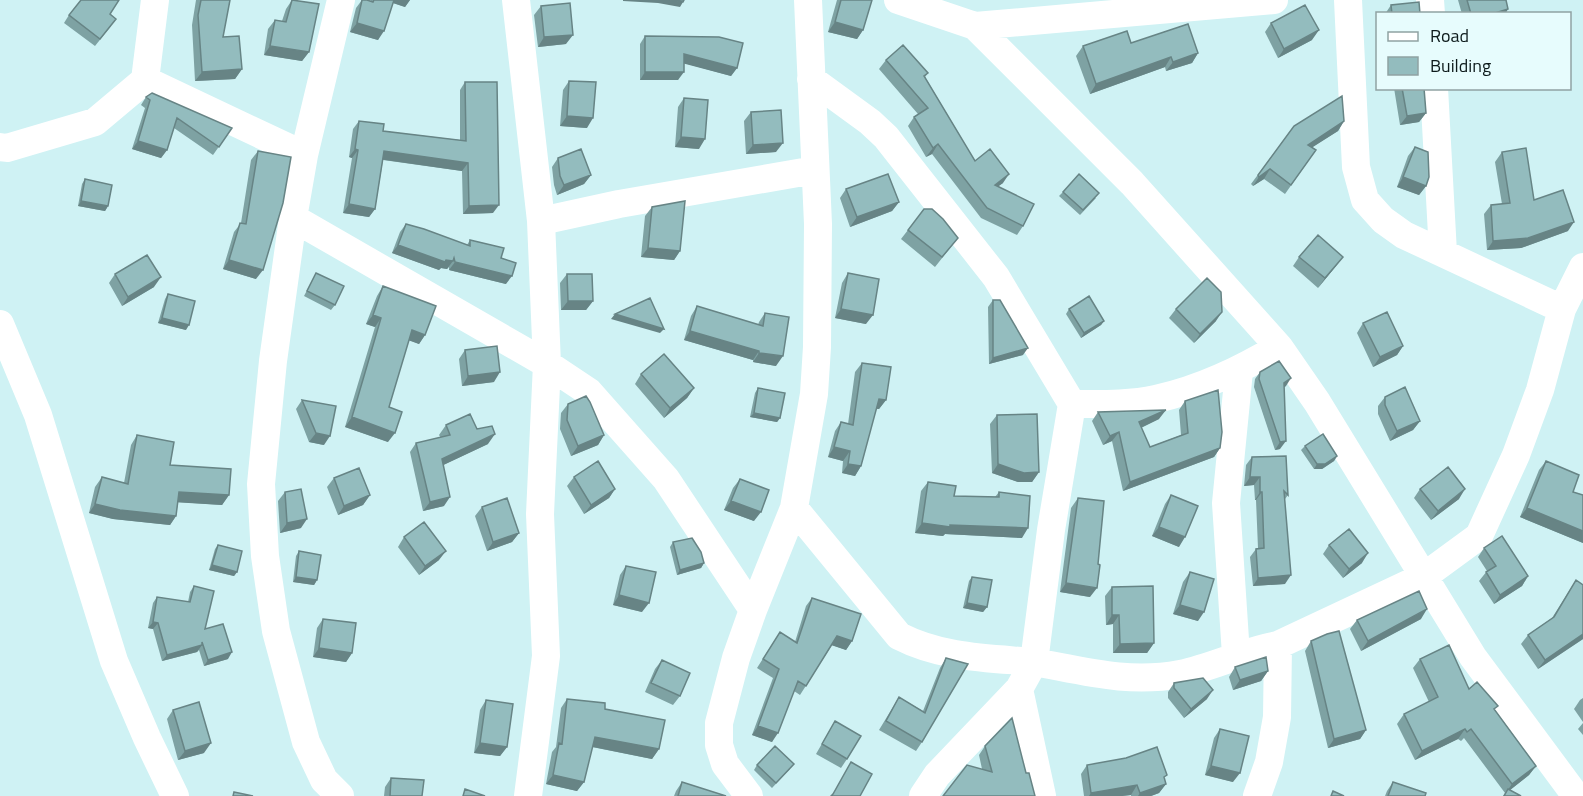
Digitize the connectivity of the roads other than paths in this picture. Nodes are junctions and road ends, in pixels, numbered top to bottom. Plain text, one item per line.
1 (155, 0) edge
2 (341, 0) edge
3 (516, 0) edge
4 (808, 0) edge
5 (898, 0) edge
6 (1274, 0) edge
7 (1348, 0) edge
8 (975, 26) junction
9 (812, 79) junction
10 (145, 80) junction
11 (1434, 90) edge
12 (0, 147) edge
13 (304, 155) junction
14 (816, 170) junction
15 (293, 218) junction
16 (541, 221) junction
17 (1443, 253) junction
18 (1583, 267) edge
19 (1562, 309) junction
20 (0, 324) edge
21 (1279, 347) junction
22 (547, 364) junction
23 (1239, 371) junction
24 (1072, 404) junction
25 (794, 508) junction
26 (1423, 577) junction
27 (753, 610) junction
28 (1278, 645) junction
29 (1236, 655) junction
30 (1034, 662) junction
31 (1019, 689) junction
32 (175, 796) edge
33 (340, 796) edge
34 (528, 796) edge
35 (749, 796) edge
36 (923, 796) edge
37 (1042, 796) edge
38 (1257, 796) edge
39 (1576, 796) edge

1 - 10 street
2 - 13 street
3 - 16 street
4 - 9 street
5 - 8 street
6 - 8 street
7 - 17 street
8 - 21 street
9 - 14 street
9 - 24 street
10 - 12 street
10 - 13 street
11 - 17 street
13 - 15 street
14 - 16 street
14 - 25 street
15 - 22 street
15 - 33 street
16 - 22 street
17 - 19 street
18 - 19 street
19 - 26 street
20 - 32 street
21 - 23 street
21 - 26 street
22 - 27 street
22 - 34 street
23 - 24 street
23 - 29 street
24 - 30 street
25 - 27 street
25 - 30 street
26 - 28 street
26 - 39 street
27 - 35 street
28 - 29 street
28 - 38 street
29 - 30 street
30 - 31 street
31 - 36 street
31 - 37 street

